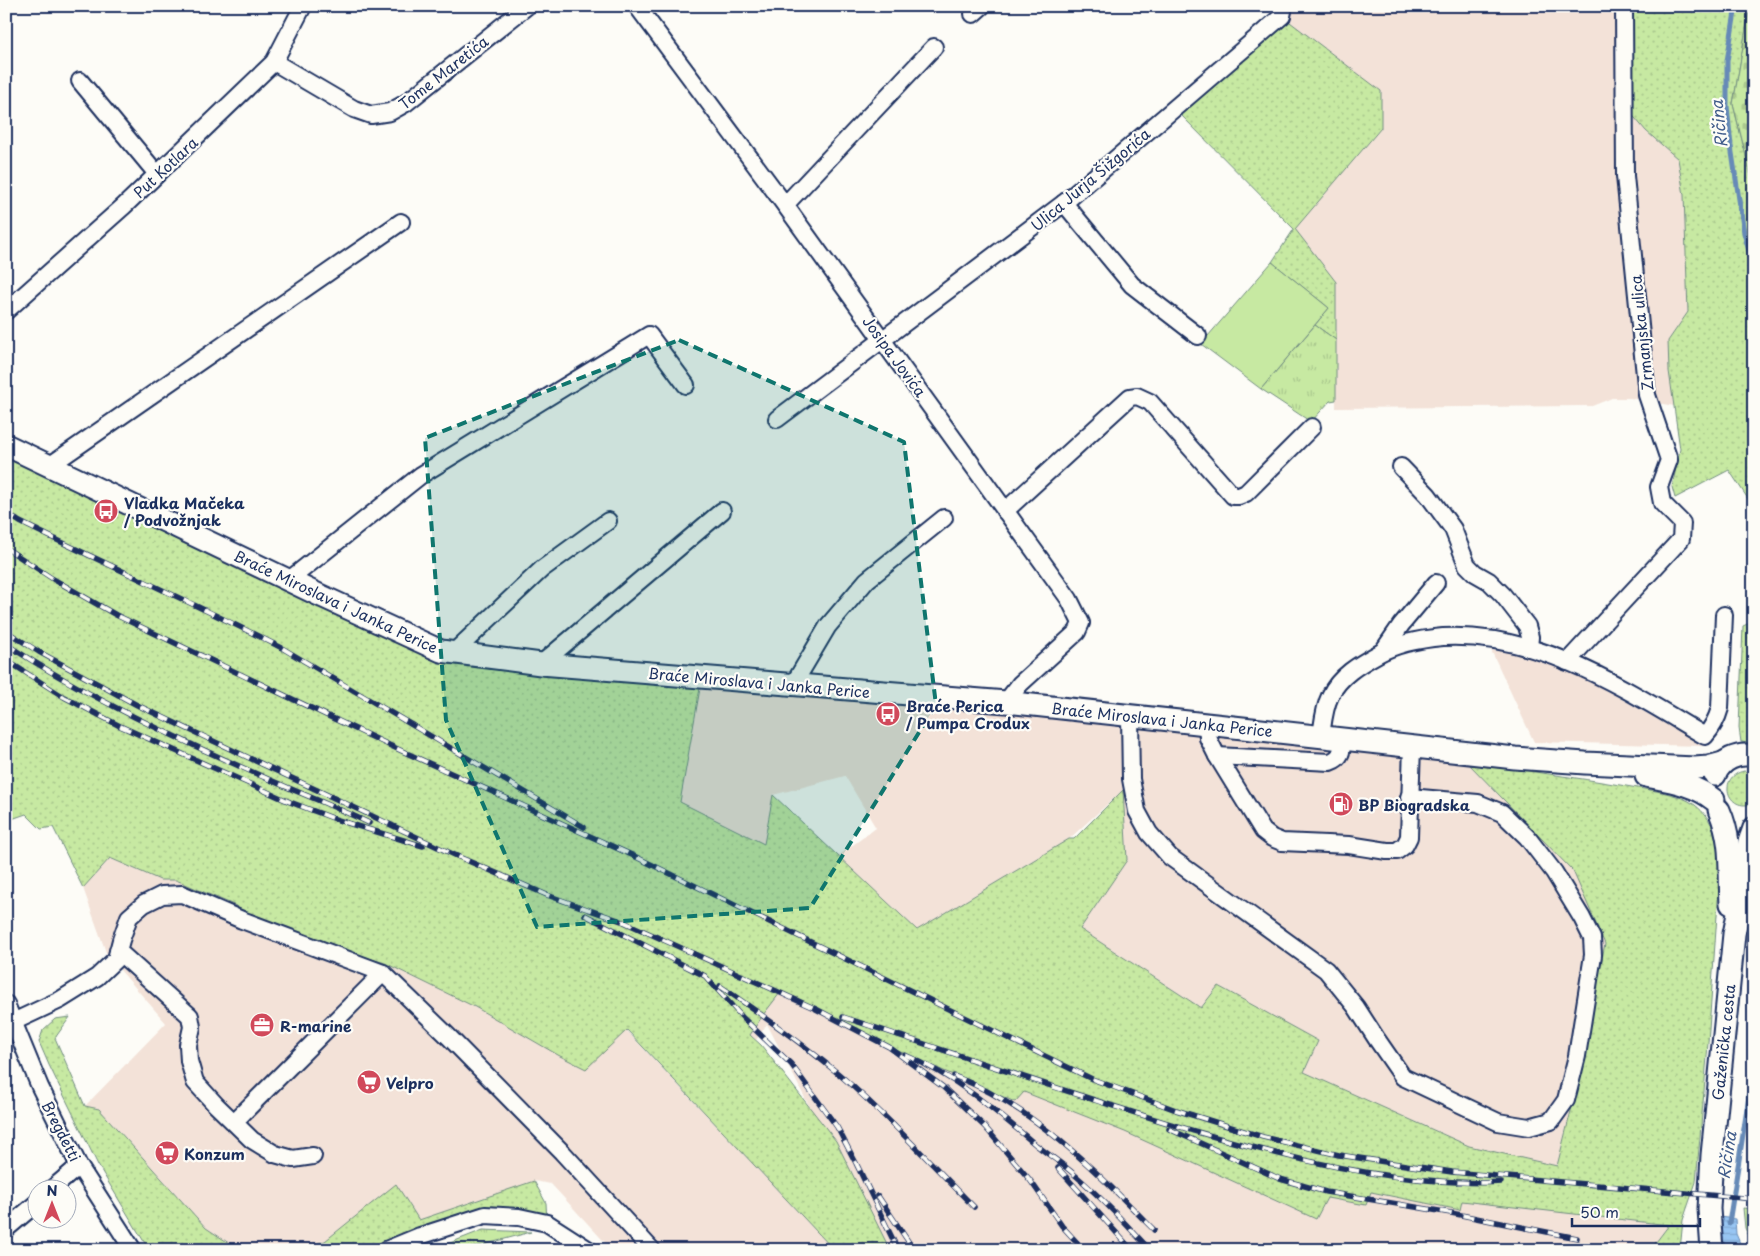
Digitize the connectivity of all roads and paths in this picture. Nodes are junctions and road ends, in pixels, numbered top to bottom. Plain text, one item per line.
1 (303, 6) edge
2 (528, 6) edge
3 (636, 6) edge
4 (1284, 6) edge
5 (1624, 6) edge
6 (934, 47) dead end
7 (274, 62) junction
8 (80, 81) dead end
9 (157, 174) junction
10 (1064, 203) junction
11 (785, 205) junction
12 (401, 222) dead end
13 (6, 311) edge
14 (1198, 336) dead end
15 (884, 340) junction
16 (686, 385) dead end
17 (777, 419) dead end
18 (1312, 427) dead end
19 (6, 445) edge
20 (49, 466) junction
21 (1401, 467) dead end
22 (722, 511) dead end
23 (1005, 511) junction
24 (944, 518) dead end
25 (608, 521) dead end
26 (289, 580) junction
27 (1436, 583) dead end
28 (1724, 615) dead end
29 (1529, 648) junction
30 (1383, 651) junction
31 (453, 653) junction
32 (1567, 662) junction
33 (541, 664) junction
34 (792, 684) junction
35 (1006, 702) junction
36 (1130, 715) junction
37 (1207, 723) junction
38 (1321, 736) junction
39 (1343, 738) junction
40 (1412, 746) junction
41 (1217, 756) junction
42 (1754, 756) edge
43 (1585, 764) junction
44 (1723, 764) junction
45 (1409, 798) junction
46 (1716, 805) junction
47 (1754, 821) edge
48 (1754, 828) edge
49 (1734, 934) junction
50 (118, 951) junction
51 (383, 973) junction
52 (6, 1004) edge
53 (13, 1022) junction
54 (234, 1122) junction
55 (313, 1156) dead end
56 (79, 1166) junction
57 (65, 1178) edge
58 (28, 1210) edge
59 (1709, 1210) junction
60 (6, 1229) edge
61 (133, 1250) edge
62 (386, 1250) edge
63 (589, 1250) edge
64 (652, 1250) edge
65 (1700, 1250) edge
66 (1712, 1250) edge

1 - 7 street, Put Kotlara
2 - 7 street, Tome Maretića
3 - 11 street, Josipa Jovića
4 - 10 street, Ulica Jurja Šižgorića
5 - 32 street, Zrmanjska ulica
6 - 11 street
7 - 9 street, Put Kotlara
8 - 9 street
9 - 13 street, Put Kotlara
10 - 14 street
10 - 15 street, Ulica Jurja Šižgorića
11 - 15 street, Josipa Jovića
12 - 20 street
15 - 17 street, Ulica Jurja Šižgorića
15 - 23 street, Josipa Jovića
16 - 26 street
18 - 23 street
19 - 20 main road, Braće Miroslava i Janka Perice
20 - 26 main road, Braće Miroslava i Janka Perice
21 - 29 street
22 - 33 street
23 - 35 street, Josipa Jovića
24 - 34 street
25 - 31 street
26 - 31 main road, Braće Miroslava i Janka Perice
27 - 30 street
28 - 32 street
29 - 30 street
29 - 32 street
30 - 38 street
31 - 33 main road, Braće Miroslava i Janka Perice
33 - 34 main road, Braće Miroslava i Janka Perice
34 - 35 main road, Braće Miroslava i Janka Perice
35 - 36 main road, Braće Miroslava i Janka Perice
36 - 37 main road, Braće Miroslava i Janka Perice
36 - 45 street
37 - 38 main road, Braće Miroslava i Janka Perice
37 - 41 street
38 - 39 main road, Braće Miroslava i Janka Perice
39 - 40 main road, Braće Miroslava i Janka Perice
39 - 41 street
40 - 43 main road, Braće Miroslava i Janka Perice
40 - 45 street
41 - 45 street
42 - 44 main road, Braće Miroslava i Janka Perice
43 - 44 main road, Braće Miroslava i Janka Perice
43 - 46 main road, Braće Miroslava i Janka Perice
44 - 46 main road
46 - 47 main road, Braće Miroslava i Janka Perice
46 - 49 main road, Gaženička cesta
48 - 49 main road, Gaženička cesta
49 - 59 main road, Gaženička cesta
50 - 51 street
50 - 53 street
50 - 54 street
51 - 54 street
51 - 64 street
52 - 53 street, Bregdetti
53 - 56 street, Bregdetti
54 - 55 street
56 - 57 street
56 - 61 street, Bregdetti
58 - 60 street
59 - 65 main road, Gaženička cesta
59 - 66 main road, Gaženička cesta
62 - 63 street

